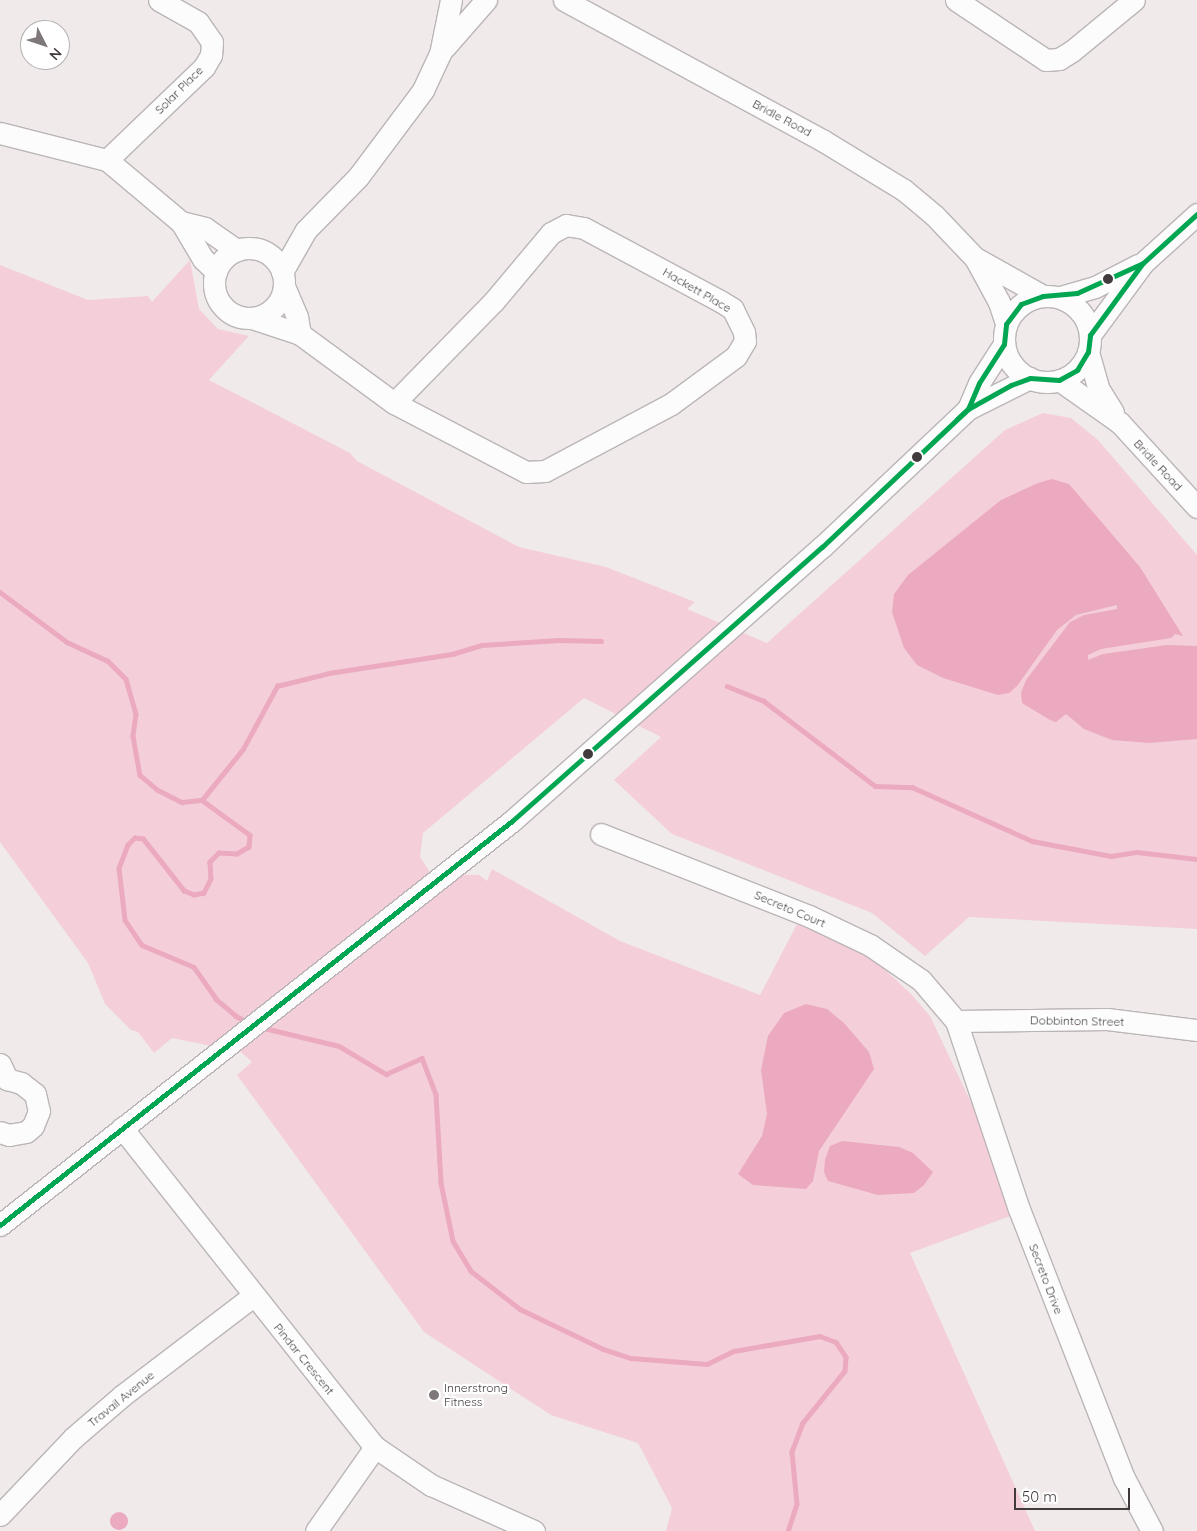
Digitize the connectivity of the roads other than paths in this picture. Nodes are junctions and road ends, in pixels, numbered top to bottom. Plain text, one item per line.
1 (159, 0) edge
2 (451, 0) edge
3 (486, 0) edge
4 (547, 0) edge
5 (956, 0) edge
6 (1134, 0) edge
7 (567, 3) edge
8 (440, 54) junction
9 (0, 133) edge
10 (107, 160) junction
11 (1197, 214) edge
12 (181, 222) junction
13 (306, 230) junction
14 (245, 249) junction
15 (975, 258) junction
16 (1143, 263) junction
17 (216, 271) junction
18 (283, 279) junction
19 (1052, 296) junction
20 (252, 318) junction
21 (300, 334) junction
22 (1005, 334) junction
23 (1089, 343) junction
24 (1030, 378) junction
25 (1059, 380) junction
26 (394, 403) junction
27 (968, 409) junction
28 (1120, 423) junction
29 (1197, 507) edge
30 (601, 834) dead end
31 (956, 1021) junction
32 (1197, 1030) edge
33 (2, 1076) edge
34 (122, 1128) junction
35 (0, 1132) edge
36 (0, 1225) edge
37 (253, 1296) junction
38 (375, 1447) junction
39 (0, 1515) edge
40 (316, 1531) edge
41 (534, 1531) edge
42 (1152, 1531) edge

1 - 10 street, Solar Place
2 - 8 street
3 - 8 street
4 - 7 street, Bridle Road
5 - 6 street
7 - 15 street, Bridle Road
8 - 13 street
9 - 10 street
10 - 12 street
11 - 16 street
12 - 14 street
12 - 17 street
13 - 14 street
13 - 18 street
14 - 17 street
14 - 18 street
15 - 19 street, Bridle Road
15 - 22 street, Bridle Road
16 - 19 street
16 - 23 street
17 - 20 street
18 - 20 street
18 - 21 street
19 - 22 street
19 - 23 street
20 - 21 street, Hackett Place
21 - 26 street, Hackett Place
22 - 24 street
22 - 27 street
23 - 25 street
23 - 28 street, Bridle Road
24 - 25 street
24 - 27 street
25 - 28 street, Bridle Road
26 - 26 street, Hackett Place
27 - 34 street
28 - 29 street, Bridle Road
30 - 31 street, Secreto Court
31 - 32 street, Dobbinton Street
31 - 42 street, Secreto Drive
33 - 35 street
34 - 36 street
34 - 37 street, Pindar Crescent
37 - 38 street, Pindar Crescent
37 - 39 street, Travail Avenue
38 - 40 street
38 - 41 street, Pindar Crescent

